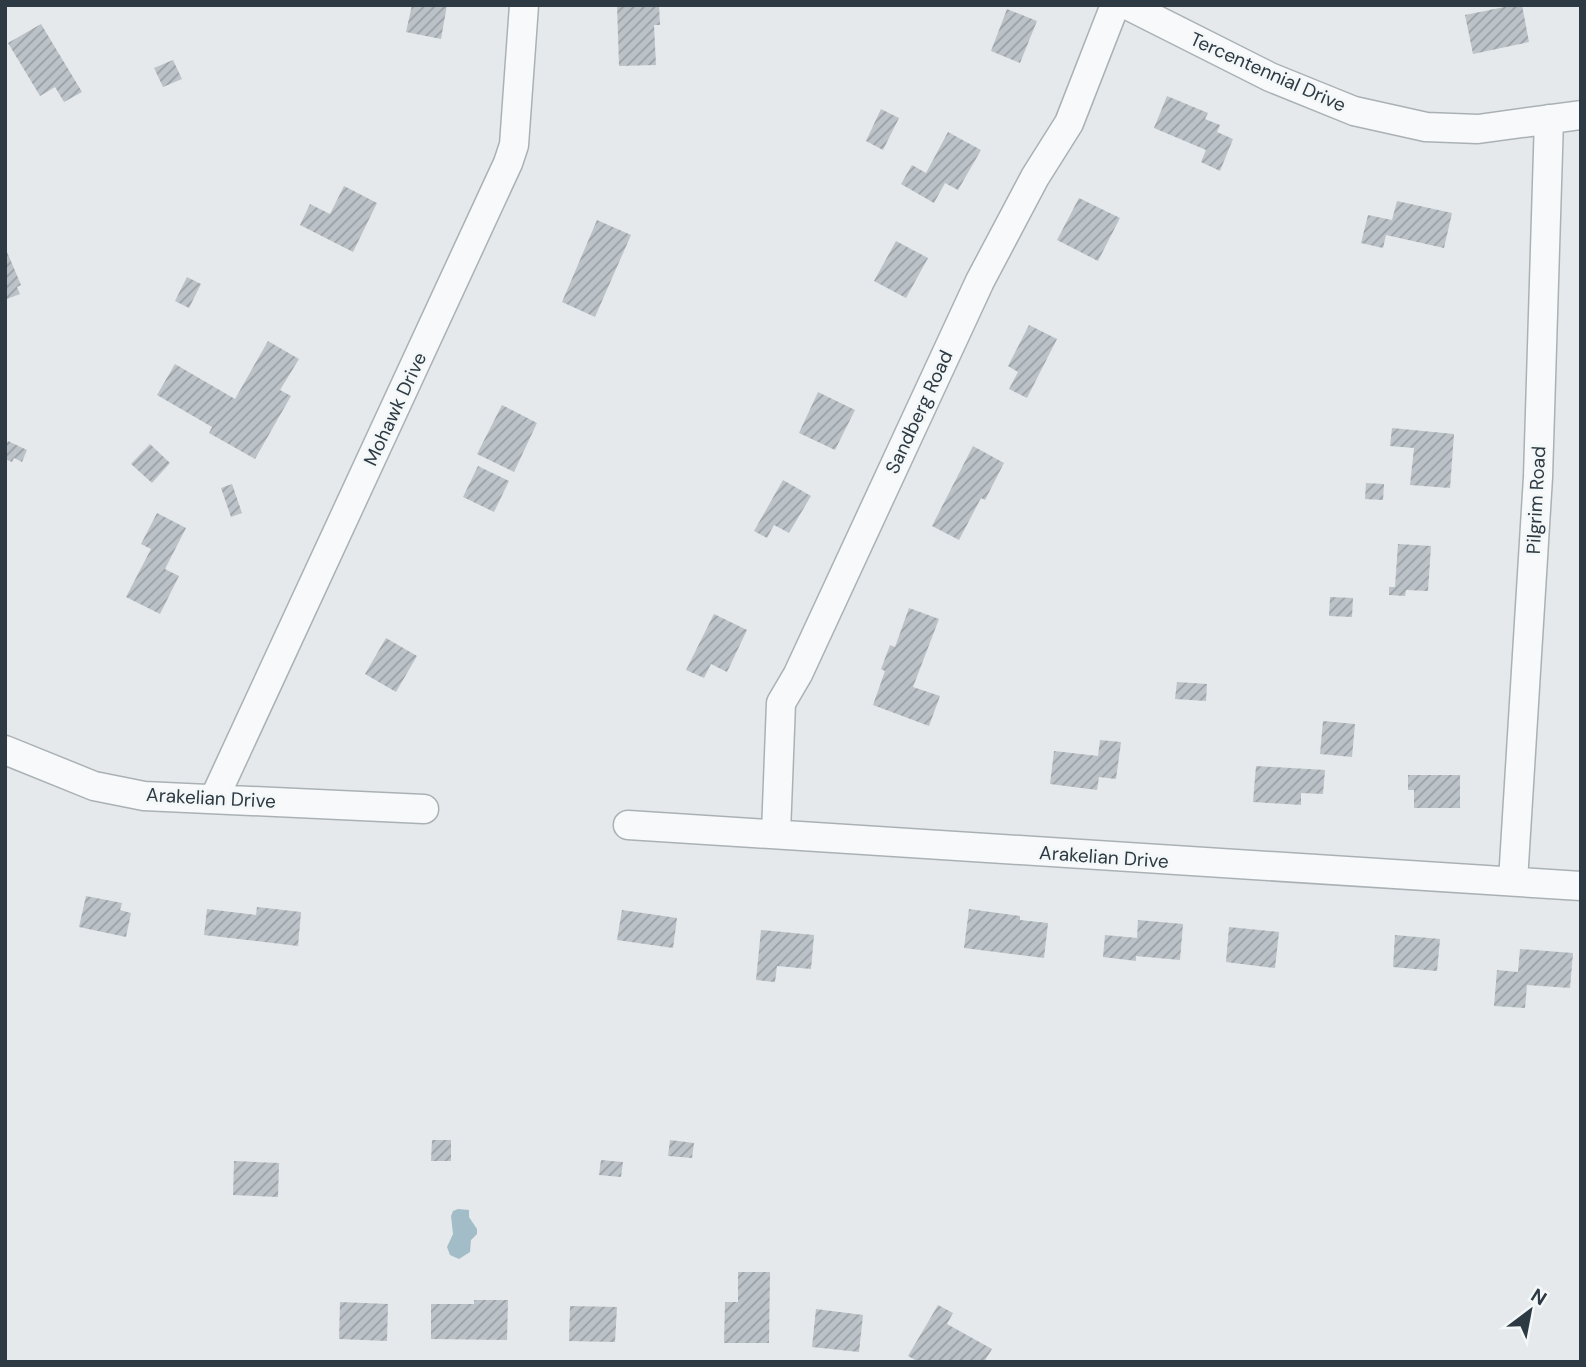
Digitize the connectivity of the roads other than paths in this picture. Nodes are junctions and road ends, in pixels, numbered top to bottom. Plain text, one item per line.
1 (524, 5) edge
2 (1115, 5) edge
3 (1127, 5) edge
4 (1581, 115) edge
5 (1549, 120) junction
6 (5, 750) edge
7 (214, 799) junction
8 (424, 808) dead end
9 (628, 825) dead end
10 (776, 833) junction
11 (1513, 881) junction
12 (1581, 886) edge

1 - 7 street, Mohawk Drive
2 - 10 street, Sandberg Road
3 - 5 street, Tercentennial Drive
4 - 5 street, Tercentennial Drive
5 - 11 street, Pilgrim Road
6 - 7 street, Arakelian Drive
7 - 8 street, Arakelian Drive
9 - 10 street, Arakelian Drive
10 - 11 street, Arakelian Drive
11 - 12 street, Arakelian Drive

